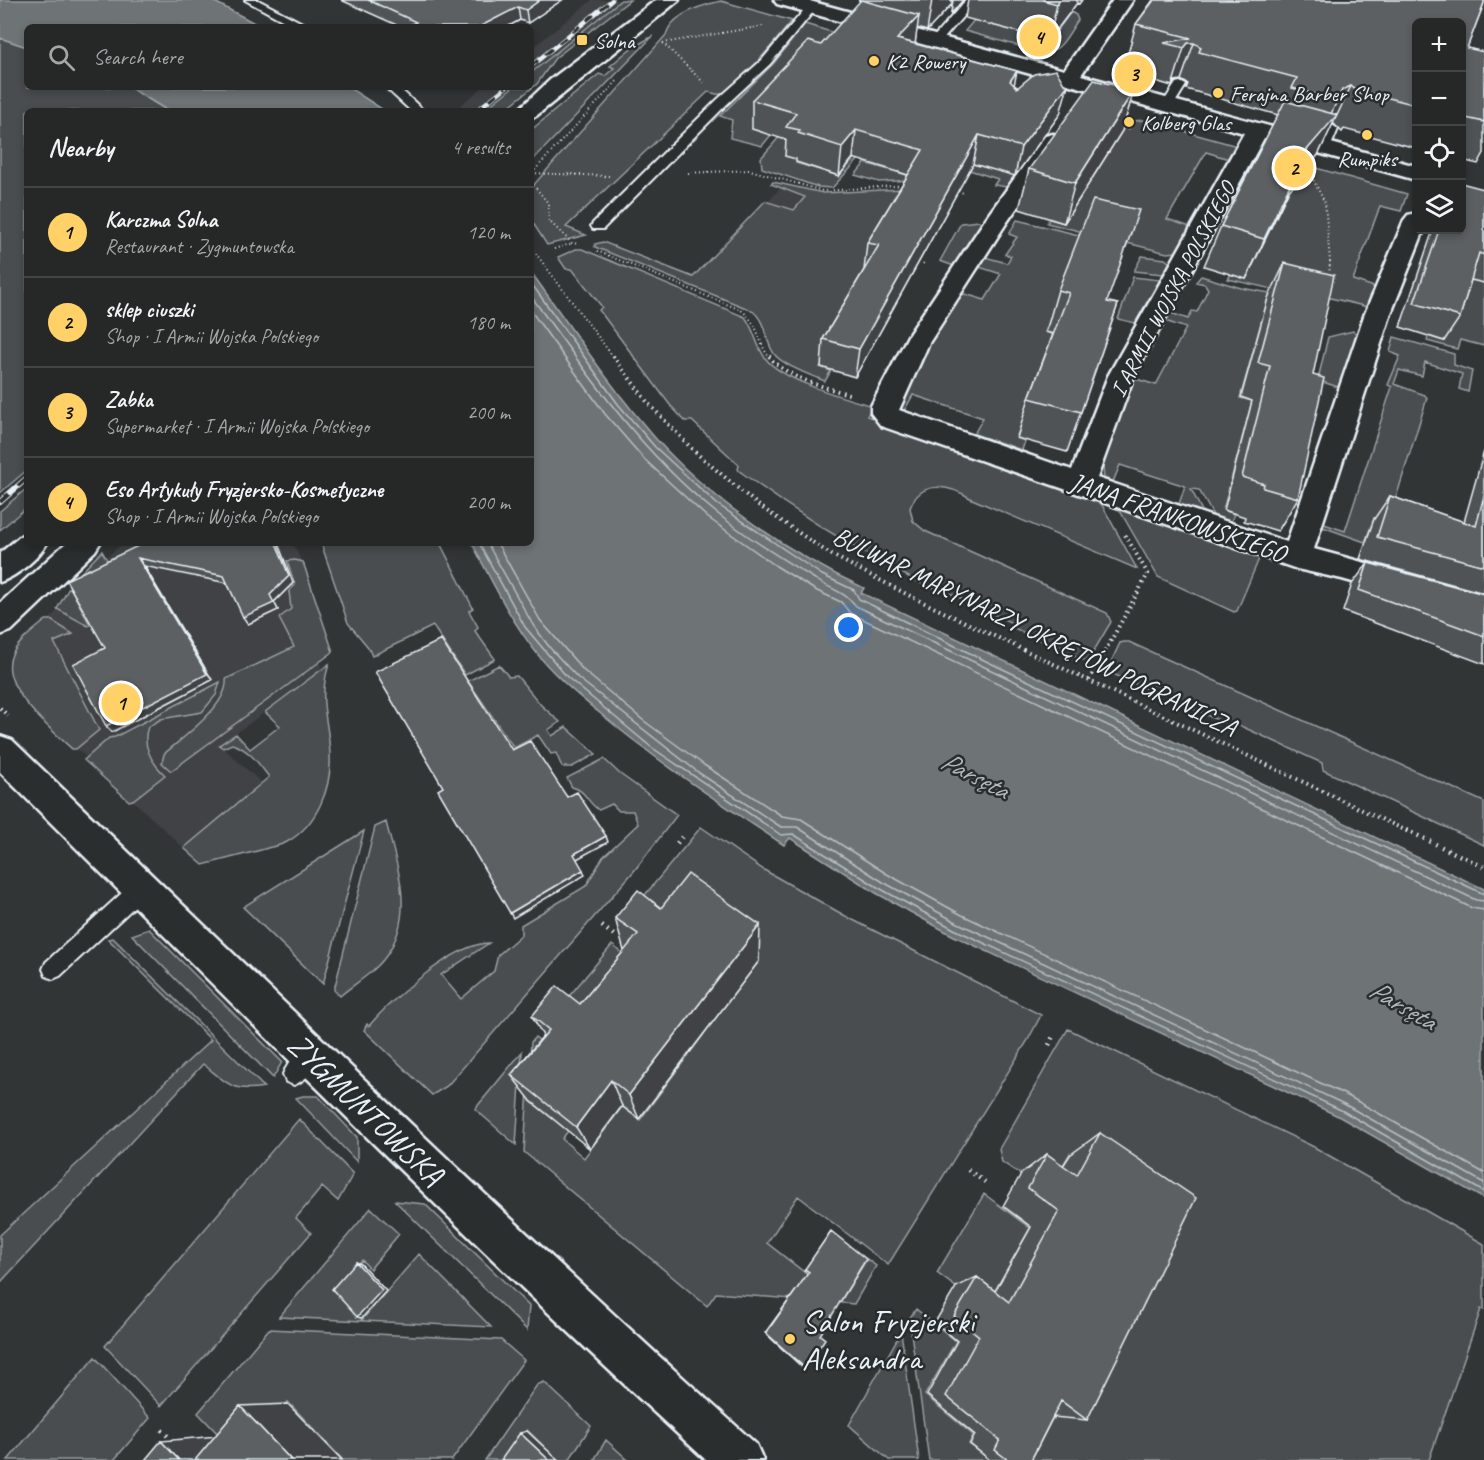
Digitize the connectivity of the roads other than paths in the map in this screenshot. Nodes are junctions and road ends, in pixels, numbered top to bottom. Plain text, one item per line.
1 (250, 0) edge
2 (669, 0) edge
3 (784, 0) edge
4 (972, 0) edge
5 (1123, 0) edge
6 (805, 16) road end
7 (298, 24) edge
8 (936, 41) junction
9 (1068, 79) junction
10 (1180, 85) edge
11 (1094, 86) junction
12 (395, 90) edge
13 (1167, 106) junction
14 (415, 108) edge
15 (531, 108) edge
16 (1257, 130) junction
17 (1412, 171) edge
18 (598, 226) dead end
19 (1412, 230) edge
20 (1090, 487) junction
21 (28, 546) edge
22 (82, 546) edge
23 (1297, 558) junction
24 (0, 570) edge
25 (1484, 607) edge
26 (0, 622) edge
27 (0, 750) edge
28 (141, 888) junction
29 (53, 969) dead end
30 (740, 1460) edge

1 - 7 lane
2 - 15 street
3 - 8 street
4 - 8 lane
5 - 9 street
6 - 18 lane
8 - 9 street
9 - 11 street
10 - 13 lane
11 - 13 street
11 - 20 street, JANA FRANKOWSKIEGO
12 - 14 lane
13 - 16 street
16 - 17 street
16 - 20 street, I ARMII WOJSKA POLSKIEGO
19 - 23 street
20 - 23 street, JANA FRANKOWSKIEGO
21 - 24 street
22 - 26 street
23 - 25 street, JANA FRANKOWSKIEGO
27 - 28 street, ZYGMUNTOWSKA
28 - 29 lane
28 - 30 street, ZYGMUNTOWSKA

